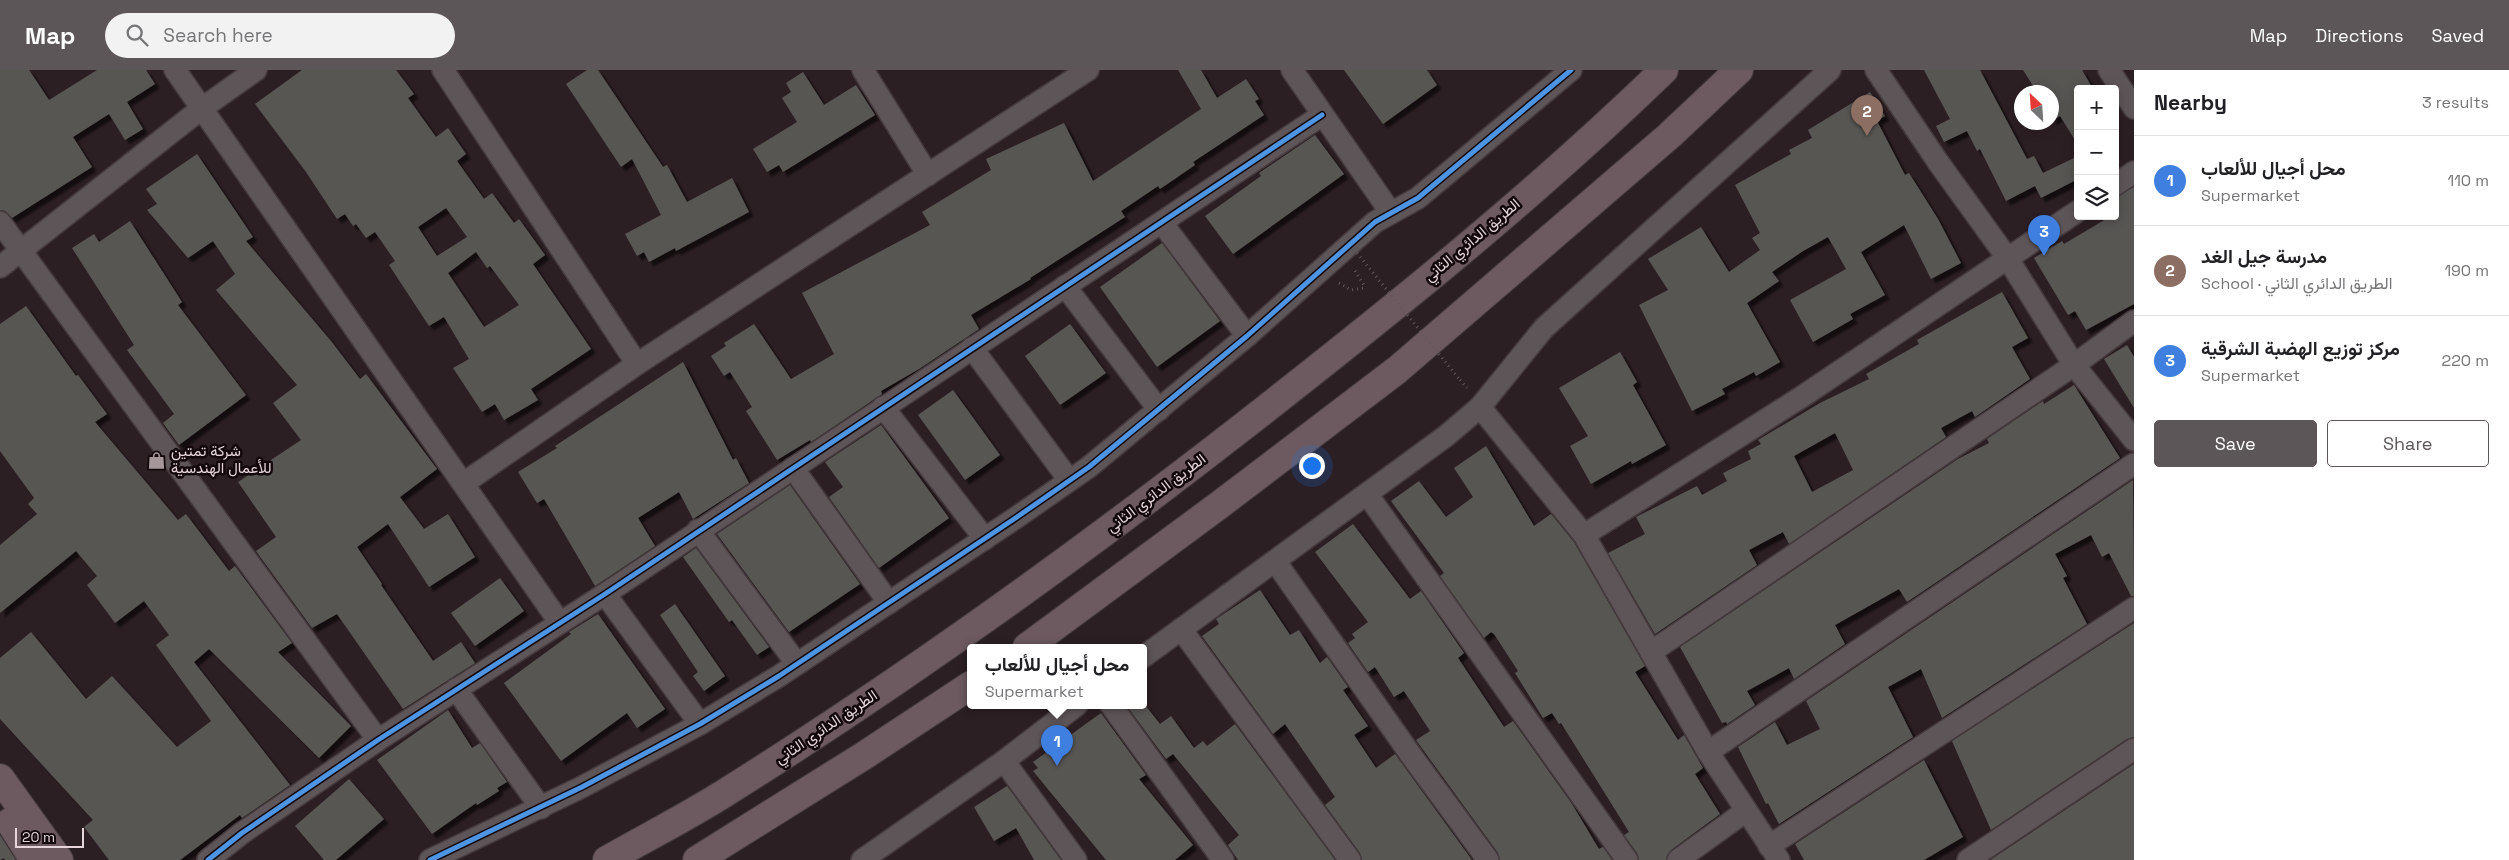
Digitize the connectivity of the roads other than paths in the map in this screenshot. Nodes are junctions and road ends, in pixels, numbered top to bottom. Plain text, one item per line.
1 (175, 70) edge
2 (256, 70) edge
3 (444, 70) edge
4 (863, 70) edge
5 (1088, 70) edge
6 (1292, 70) edge
7 (1571, 70) edge
8 (1664, 70) edge
9 (1739, 70) edge
10 (1830, 70) edge
11 (1876, 70) edge
12 (2109, 70) edge
13 (1064, 76) edge
14 (2134, 108) edge
15 (201, 109) junction
16 (1322, 115) junction
17 (2134, 172) edge
18 (928, 174) junction
19 (2119, 182) edge
20 (1391, 214) junction
21 (2074, 214) edge
22 (0, 222) edge
23 (1162, 223) junction
24 (20, 252) junction
25 (2008, 259) junction
26 (0, 268) edge
27 (1065, 286) junction
28 (2134, 320) edge
29 (1246, 336) junction
30 (972, 348) junction
31 (637, 364) junction
32 (2074, 365) junction
33 (884, 407) junction
34 (1480, 407) junction
35 (1159, 410) junction
36 (2134, 440) edge
37 (2134, 464) edge
38 (793, 468) junction
39 (1069, 480) junction
40 (464, 483) junction
41 (1367, 494) junction
42 (698, 530) junction
43 (1584, 535) junction
44 (985, 539) junction
45 (1275, 561) junction
46 (605, 594) junction
47 (889, 603) junction
48 (2134, 608) edge
49 (560, 623) junction
50 (1182, 629) junction
51 (1031, 644) edge
52 (1651, 652) junction
53 (1147, 653) edge
54 (796, 664) junction
55 (967, 688) edge
56 (456, 689) junction
57 (1072, 709) edge
58 (1114, 709) edge
59 (700, 724) junction
60 (378, 740) junction
61 (2134, 749) edge
62 (1708, 752) junction
63 (1004, 761) junction
64 (0, 778) edge
65 (0, 806) edge
66 (541, 808) junction
67 (1746, 811) junction
68 (1774, 853) edge
69 (1214, 857) edge
70 (34, 860) edge
71 (59, 860) edge
72 (208, 860) edge
73 (430, 860) edge
74 (607, 860) edge
75 (697, 860) edge
76 (862, 860) edge
77 (1076, 860) edge
78 (1350, 860) edge
79 (1488, 860) edge
80 (1627, 860) edge
81 (1678, 860) edge
82 (1968, 860) edge

1 - 15 street
2 - 15 street
3 - 31 street
4 - 18 street
5 - 13 street
6 - 16 street
7 - 20 street
8 - 74 highway, الطريق الدائري الثاني
9 - 51 highway
10 - 34 street
11 - 25 street
12 - 14 street
13 - 18 street
15 - 24 street
15 - 40 street
16 - 20 street
16 - 23 street
17 - 19 street
18 - 31 street
20 - 29 street
21 - 25 street
22 - 24 street
23 - 27 street
23 - 29 street
24 - 26 street
24 - 60 street
25 - 32 street
25 - 43 street
27 - 30 street
27 - 35 street
28 - 32 street
29 - 35 street
30 - 33 street
30 - 39 street
31 - 40 street
32 - 36 street
32 - 52 street
33 - 38 street
33 - 44 street
34 - 41 street
34 - 43 street
35 - 39 street
37 - 62 street
38 - 42 street
38 - 47 street
39 - 44 street
40 - 49 street
41 - 45 street
41 - 80 street
42 - 46 street
42 - 54 street
43 - 52 street
44 - 47 street
45 - 50 street
45 - 79 street
46 - 49 street
46 - 59 street
47 - 54 street
48 - 68 street
49 - 56 street
50 - 53 street
50 - 78 street
52 - 62 street
54 - 59 street
55 - 75 highway
56 - 60 street
56 - 66 street
57 - 63 street
58 - 69 street
59 - 66 street
60 - 72 street
61 - 82 street
62 - 67 street
63 - 76 street
63 - 77 street
64 - 71 highway
65 - 70 highway
66 - 73 street
67 - 68 street
67 - 81 street

